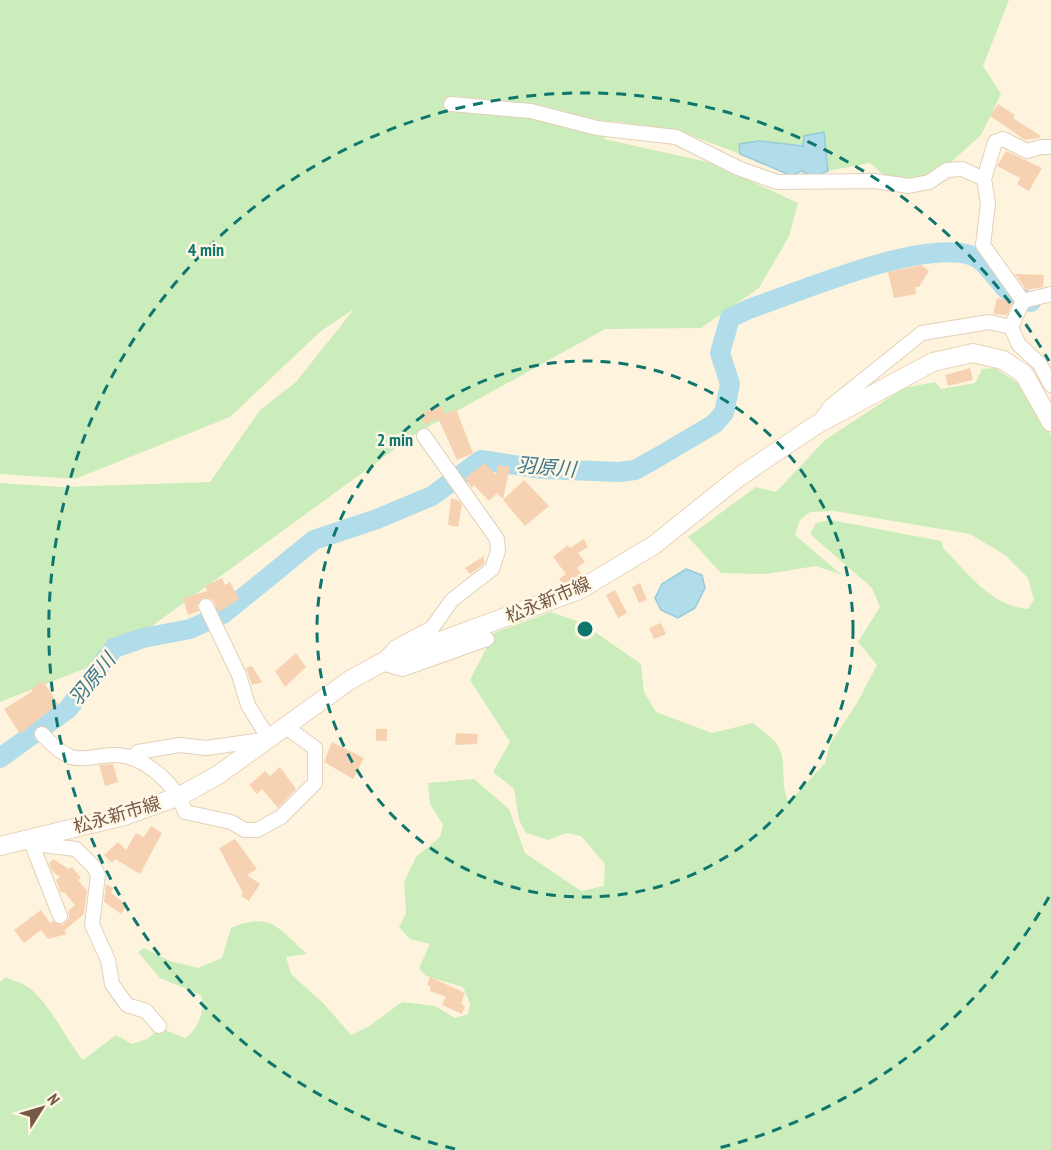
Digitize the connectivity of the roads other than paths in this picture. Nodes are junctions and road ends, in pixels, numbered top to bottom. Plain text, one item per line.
1 (451, 104) dead end
2 (1051, 147) edge
3 (984, 179) junction
4 (1051, 294) edge
5 (1023, 301) junction
6 (1011, 327) junction
7 (1051, 384) edge
8 (1051, 422) edge
9 (816, 425) junction
10 (424, 436) dead end
11 (206, 606) dead end
12 (487, 639) dead end
13 (381, 663) junction
14 (286, 727) junction
15 (42, 734) dead end
16 (269, 739) junction
17 (132, 758) junction
18 (180, 796) junction
19 (34, 838) junction
20 (0, 846) edge
21 (60, 916) dead end
22 (159, 1026) dead end

1 - 3 street
2 - 3 street
3 - 5 street
4 - 5 street
5 - 6 street
6 - 7 street
6 - 9 street
8 - 9 main road, 松永新市線
9 - 13 main road, 松永新市線
10 - 13 street
11 - 16 street
12 - 13 street
13 - 14 main road, 松永新市線
14 - 16 main road, 松永新市線
14 - 18 street
15 - 17 street
16 - 17 street
16 - 18 main road, 松永新市線
17 - 18 street
18 - 19 main road, 松永新市線
19 - 20 main road, 松永新市線
19 - 21 street
19 - 22 street

